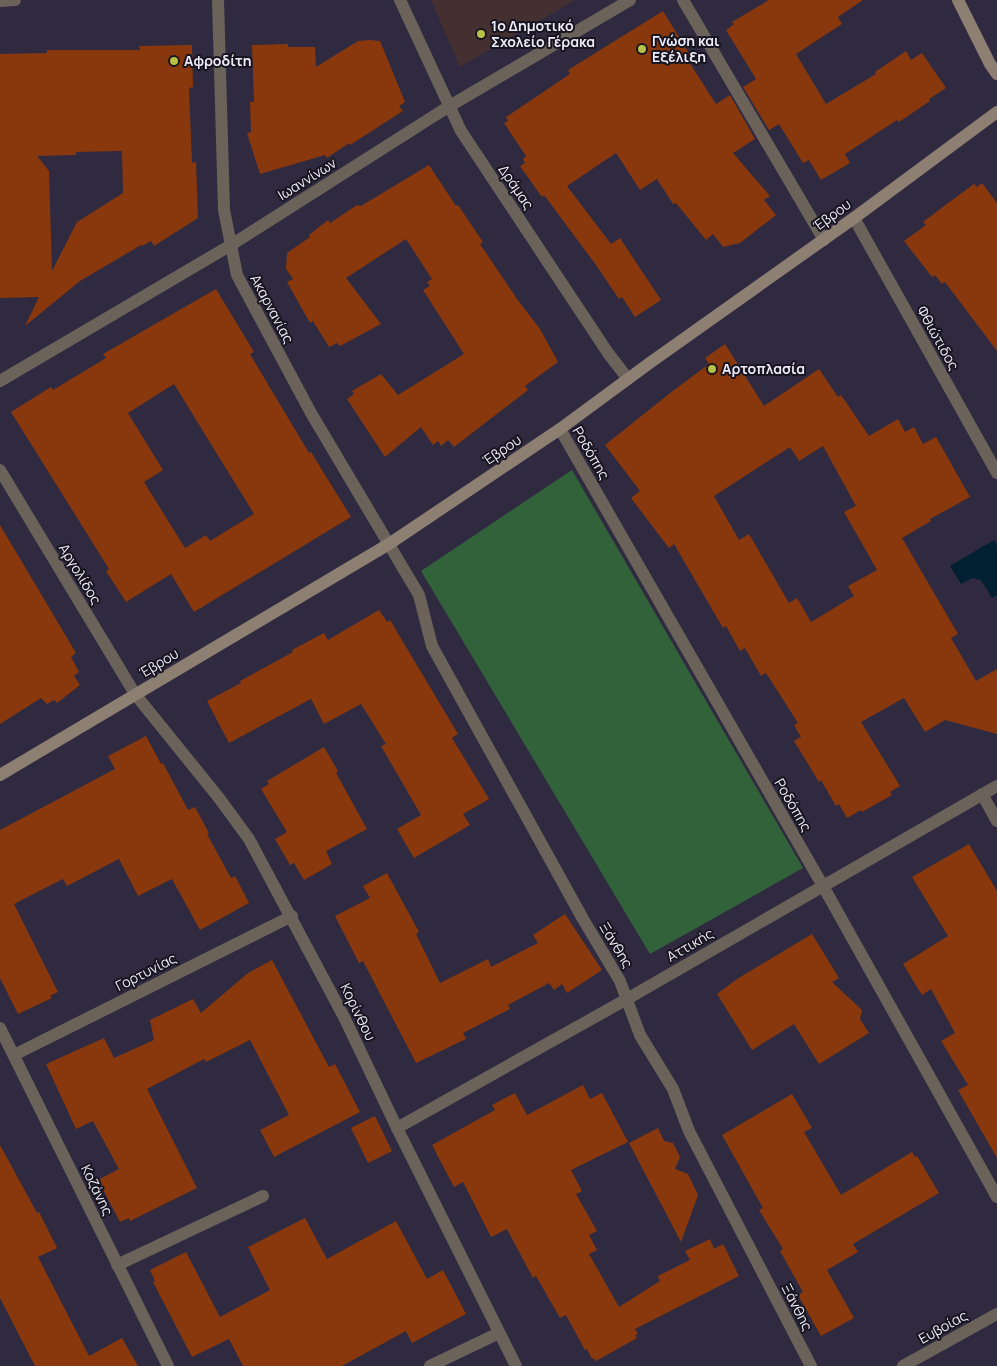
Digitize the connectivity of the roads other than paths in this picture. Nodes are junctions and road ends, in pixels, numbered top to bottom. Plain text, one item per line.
1 (15, 0) edge
2 (218, 0) edge
3 (400, 0) edge
4 (630, 0) edge
5 (683, 0) edge
6 (958, 0) edge
7 (0, 1) edge
8 (997, 74) edge
9 (448, 107) junction
10 (997, 112) edge
11 (854, 218) junction
12 (824, 240) junction
13 (231, 246) junction
14 (628, 379) junction
15 (0, 381) edge
16 (560, 429) junction
17 (0, 470) edge
18 (997, 473) edge
19 (389, 544) junction
20 (135, 694) junction
21 (0, 775) edge
22 (997, 786) edge
23 (982, 794) junction
24 (997, 822) edge
25 (823, 886) junction
26 (292, 916) junction
27 (627, 999) junction
28 (0, 1028) edge
29 (14, 1056) junction
30 (397, 1128) junction
31 (263, 1196) dead end
32 (997, 1197) edge
33 (117, 1265) junction
34 (997, 1314) edge
35 (499, 1333) junction
36 (168, 1366) edge
37 (430, 1366) edge
38 (516, 1366) edge
39 (811, 1366) edge
40 (903, 1366) edge

1 - 7 street
2 - 13 street, Ακαρνανίας
3 - 9 street, Δράμας
4 - 9 street, Ιωαννίνων
5 - 12 street
6 - 8 street
9 - 13 street, Ιωαννίνων
9 - 14 street, Δράμας
10 - 11 street, Έβρου
11 - 12 street, Έβρου
11 - 18 street, Φθιώτιδος
12 - 14 street, Έβρου
13 - 15 street, Ιωαννίνων
13 - 19 street, Ακαρνανίας
14 - 16 street, Έβρου
16 - 19 street, Έβρου
16 - 25 street, Ροδόπης
17 - 20 street, Αργολίδος
19 - 20 street, Έβρου
19 - 27 street, Ξάνθης
20 - 21 street, Έβρου
20 - 26 street, Κορίνθου
22 - 23 street, Αττικής
23 - 24 street
23 - 25 street, Αττικής
25 - 27 street, Αττικής
25 - 32 street, Ροδόπης
26 - 29 street, Γορτυνίας
26 - 30 street, Κορίνθου
27 - 30 street, Αττικής
27 - 39 street, Ξάνθης
28 - 29 street, Κοζάνης
29 - 33 street, Κοζάνης
30 - 35 street, Κορίνθου
31 - 33 street
33 - 36 street, Κοζάνης
34 - 40 street, Ευβοίας
35 - 37 street
35 - 38 street, Κορίνθου

